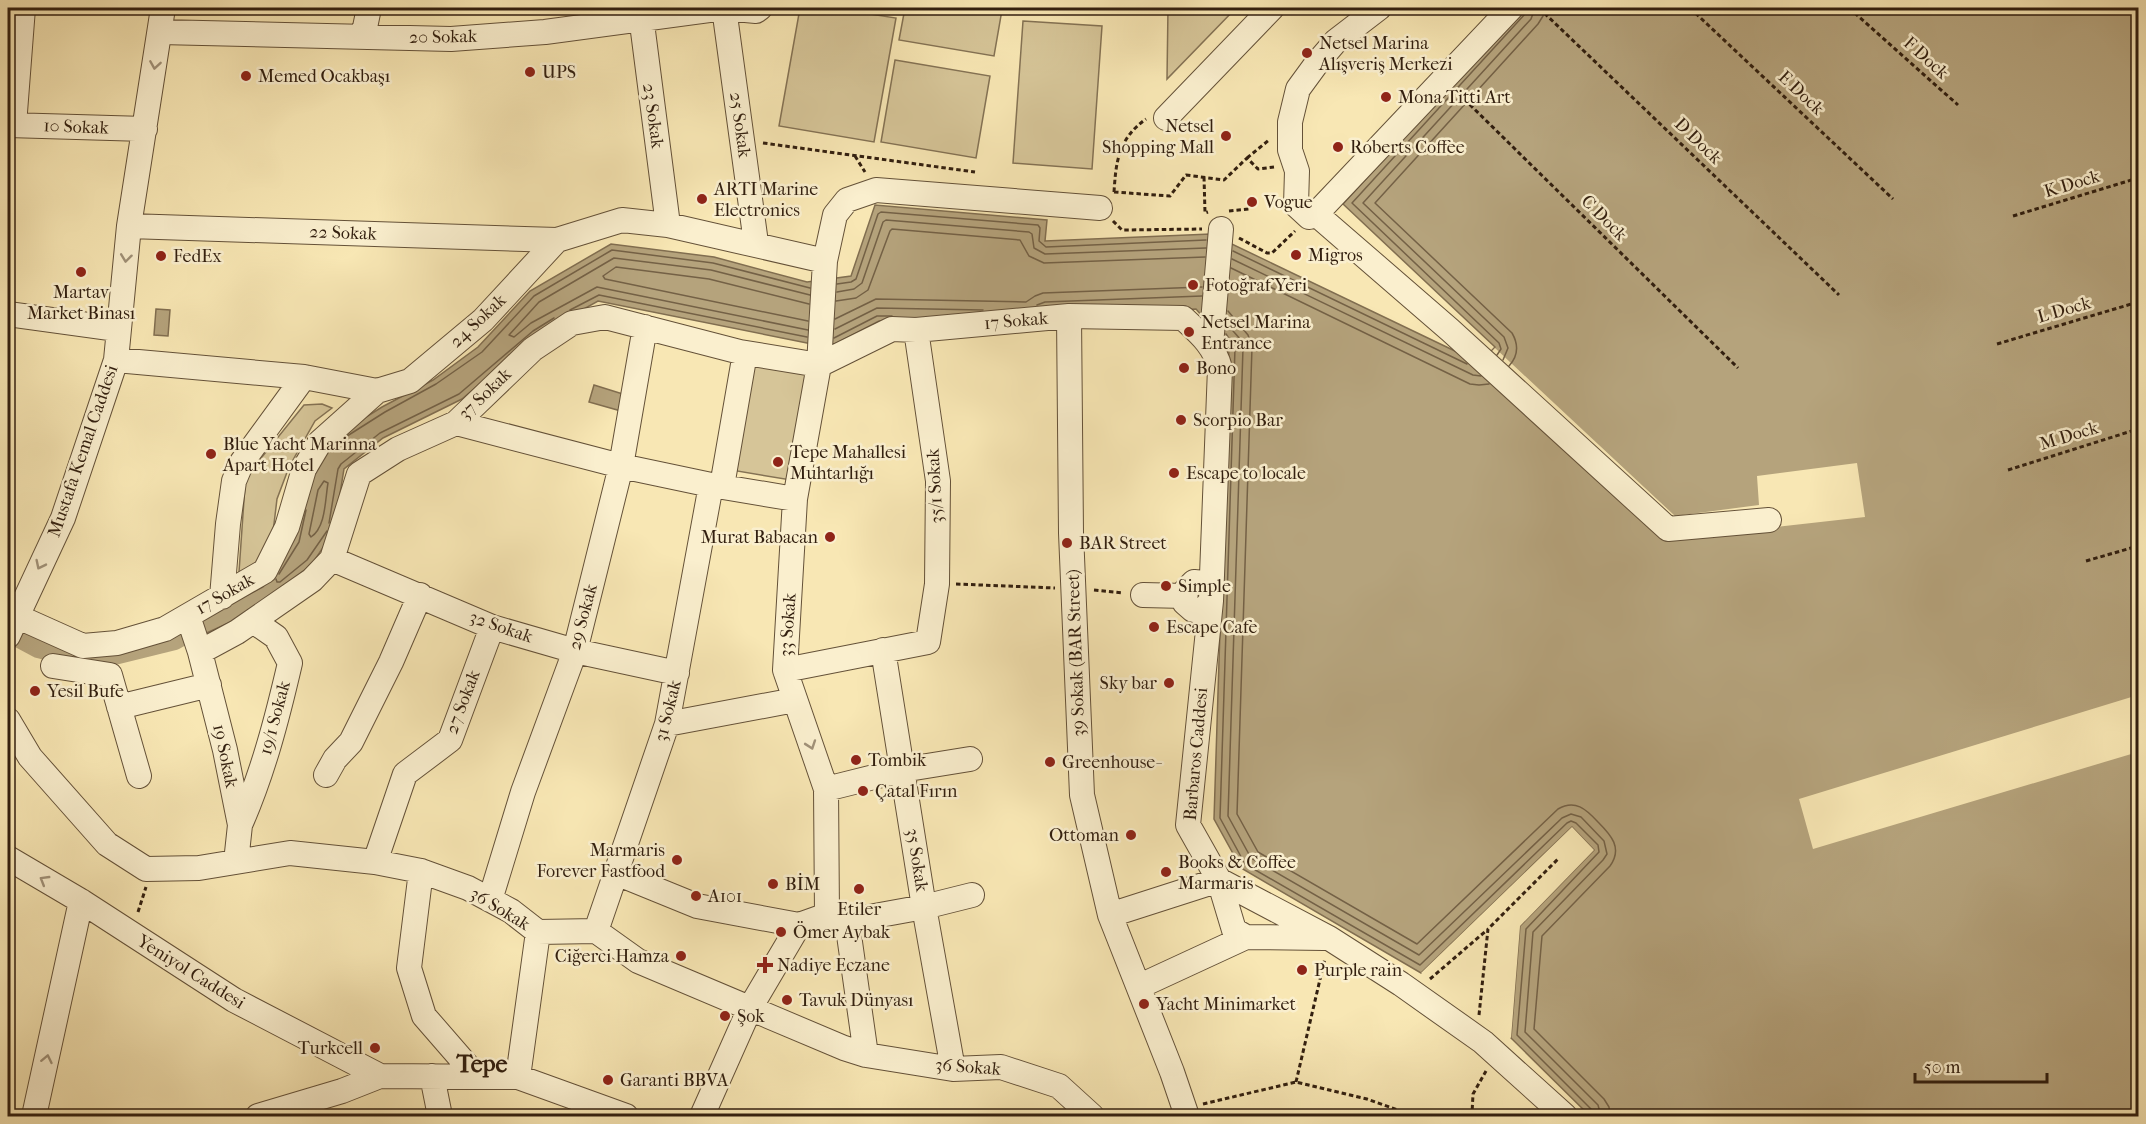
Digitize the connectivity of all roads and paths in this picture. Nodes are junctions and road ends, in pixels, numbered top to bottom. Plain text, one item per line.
1 (23, 8) edge
2 (163, 8) edge
3 (369, 8) edge
4 (724, 8) edge
5 (759, 8) edge
6 (1272, 8) edge
7 (1379, 8) edge
8 (1511, 8) edge
9 (1539, 8) edge
10 (1690, 8) edge
11 (1849, 8) edge
12 (2047, 8) edge
13 (2050, 11) dead end
14 (640, 13) edge
15 (160, 32) junction
16 (363, 37) junction
17 (1451, 86) dead end
18 (1958, 105) dead end
19 (1167, 118) joint
20 (11, 125) edge
21 (145, 129) junction
22 (757, 142) dead end
23 (1295, 164) junction
24 (975, 172) dead end
25 (1204, 177) junction
26 (2139, 178) edge
27 (1893, 199) dead end
28 (1111, 207) junction
29 (1249, 209) dead end
30 (2013, 216) dead end
31 (1221, 217) junction
32 (1303, 223) joint
33 (668, 225) junction
34 (129, 226) junction
35 (557, 240) junction
36 (756, 243) junction
37 (825, 265) junction
38 (1839, 295) dead end
39 (2139, 302) edge
40 (8, 314) edge
41 (1069, 316) junction
42 (645, 327) junction
43 (117, 329) junction
44 (916, 330) junction
45 (1996, 344) dead end
46 (1211, 345) junction
47 (745, 353) junction
48 (819, 358) junction
49 (116, 360) junction
50 (1738, 368) dead end
51 (304, 377) junction
52 (377, 391) junction
53 (456, 423) junction
54 (2139, 429) edge
55 (621, 466) junction
56 (2008, 470) dead end
57 (717, 485) junction
58 (795, 499) junction
59 (1769, 520) dead end
60 (2139, 546) edge
61 (332, 559) junction
62 (2086, 561) dead end
63 (937, 584) junction
64 (1074, 588) junction
65 (420, 595) junction
66 (1143, 595) joint
67 (1212, 595) junction
68 (222, 597) junction
69 (188, 616) junction
70 (10, 621) edge
71 (253, 621) junction
72 (492, 627) junction
73 (883, 650) junction
74 (575, 651) junction
75 (200, 652) junction
76 (52, 666) dead end
77 (785, 670) junction
78 (677, 673) junction
79 (209, 685) junction
80 (795, 700) junction
81 (119, 707) junction
82 (8, 720) edge
83 (667, 724) junction
84 (19, 758) edge
85 (970, 759) dead end
86 (902, 770) junction
87 (326, 775) dead end
88 (139, 776) dead end
89 (826, 789) junction
90 (240, 825) junction
91 (8, 858) edge
92 (1558, 859) dead end
93 (236, 862) junction
94 (375, 862) junction
95 (152, 869) junction
96 (421, 871) junction
97 (616, 873) junction
98 (1219, 880) junction
99 (972, 895) dead end
100 (490, 900) junction
101 (81, 901) junction
102 (924, 907) junction
103 (1110, 915) junction
104 (837, 918) junction
105 (799, 925) junction
106 (1488, 929) junction
107 (596, 931) junction
108 (538, 932) junction
109 (130, 934) junction
110 (1246, 937) junction
111 (1329, 938) junction
112 (1140, 986) junction
113 (1413, 993) junction
114 (750, 1008) junction
115 (1476, 1038) junction
116 (866, 1055) junction
117 (1497, 1055) junction
118 (953, 1069) junction
119 (380, 1076) junction
120 (432, 1076) junction
121 (477, 1077) junction
122 (519, 1077) junction
123 (1296, 1082) junction
124 (1186, 1112) edge
125 (34, 1116) edge
126 (261, 1116) edge
127 (440, 1116) edge
128 (626, 1116) edge
129 (702, 1116) edge
130 (1092, 1116) edge
131 (1155, 1116) edge
132 (1415, 1116) edge
133 (1470, 1116) edge
134 (1565, 1116) edge

1 - 20 street
2 - 15 street, Mustafa Kemal Caddesi
3 - 16 street
4 - 5 street, 20 Sokak
4 - 14 street, 20 Sokak
4 - 36 street, 25 Sokak
6 - 19 street
7 - 23 street
8 - 59 street
9 - 38 path, D Dock
10 - 27 path, E Dock
11 - 18 path, F Dock
12 - 13 path
14 - 16 street, 20 Sokak
14 - 33 street, 23 Sokak
15 - 16 street, 20 Sokak
15 -> 21 street, Mustafa Kemal Caddesi
17 - 50 path, C Dock
19 - 28 path
20 - 21 street, 10 Sokak
21 - 34 street, Mustafa Kemal Caddesi
22 - 24 path
23 - 25 path
23 - 32 street
25 - 28 path
25 - 31 path
26 - 30 path, K Dock
28 - 31 path
28 - 37 street, 33 Sokak
29 - 31 path
31 - 32 path
31 - 46 street
33 - 35 street
33 - 36 street
34 - 35 street, 22 Sokak
34 -> 43 street, Mustafa Kemal Caddesi
35 - 52 street, 24 Sokak
36 - 37 street
37 - 48 street, 33 Sokak
39 - 45 path, L Dock
40 - 43 street
41 - 44 street, 17 Sokak
41 - 46 street, 17 Sokak
41 - 64 street, 39 Sokak (BAR Street)
42 - 47 street, 37 Sokak
42 - 53 street, 37 Sokak
42 - 55 street, 29 Sokak
43 - 49 street, Mustafa Kemal Caddesi
44 - 48 street, 17 Sokak
44 - 63 street, 35/1 Sokak
46 - 67 street, Barbaros Caddesi
47 - 48 street, 37 Sokak
47 - 57 street, 31 Sokak
48 - 58 street, 33 Sokak
49 - 51 street, 24 Sokak
49 -> 70 street, Mustafa Kemal Caddesi
51 - 52 street, 24 Sokak
51 - 68 street
52 - 68 street, 17 Sokak
53 - 55 street
53 - 61 street, 37 Sokak
54 - 56 path, M Dock
55 - 57 street
55 - 74 street, 29 Sokak
57 - 58 street
57 - 78 street, 31 Sokak
58 - 77 street, 33 Sokak
60 - 62 path
61 - 65 street, 32 Sokak
61 - 71 street, 37 Sokak
63 - 64 path
63 - 73 street, 35/1 Sokak
64 - 66 path
64 - 103 street, 39 Sokak (BAR Street)
65 - 72 street, 32 Sokak
65 - 87 street
66 - 67 street
67 - 98 street, Barbaros Caddesi
68 - 69 street, 17 Sokak
69 - 70 street, 17 Sokak
69 - 75 street, 19 Sokak
71 - 75 street, 37 Sokak
71 - 90 street, 19/1 Sokak
72 - 74 street, 32 Sokak
72 - 94 street, 27 Sokak
73 - 77 street
73 - 86 street, 35 Sokak
74 - 78 street, 32 Sokak
74 - 100 street, 29 Sokak
75 - 79 street, 19 Sokak
76 - 81 street
77 - 80 street, 33 Sokak
78 - 83 street, 31 Sokak
79 - 81 street
79 - 90 street, 19 Sokak
80 - 83 street
80 -> 89 street, 33 Sokak
81 - 88 street
82 - 84 street, 36 Sokak
83 - 97 street, 31 Sokak
84 - 95 street, 36 Sokak
85 - 86 street
86 - 89 street
86 - 102 street, 35 Sokak
89 - 104 street, 33 Sokak
90 - 93 street, 19 Sokak
101 -> 91 street, Yeniyol Caddesi
92 - 106 path
93 - 94 street, 36 Sokak
93 - 95 street, 36 Sokak
94 - 96 street, 36 Sokak
95 - 109 path
96 - 100 street, 36 Sokak
96 - 121 street
97 - 105 street
97 - 107 street, 31 Sokak
98 - 103 street
98 - 110 street, Barbaros Caddesi
98 - 111 street
99 - 102 street
100 - 108 street, 36 Sokak
101 - 109 street, Yeniyol Caddesi
125 -> 101 street
102 - 104 street
102 - 118 street, 35 Sokak
103 - 112 street, 39 Sokak (BAR Street)
104 - 105 street
104 - 116 street, 33 Sokak
105 - 114 street
106 - 113 path
106 - 115 path
107 - 108 street, 36 Sokak
107 - 114 street, 36 Sokak
108 - 122 street
109 - 119 street, Yeniyol Caddesi
110 - 111 street
110 - 112 street
111 - 113 street
111 - 123 path
112 - 124 street, 39 Sokak (BAR Street)
113 - 115 street
114 - 116 street, 36 Sokak
114 - 129 street
115 - 117 street
116 - 118 street, 36 Sokak
117 - 133 path
117 - 134 street
118 - 130 street, 36 Sokak
119 - 120 street
119 - 126 street
120 - 121 street
120 - 127 street
121 - 122 street
122 - 128 street
123 - 124 path
123 - 132 path
124 - 131 path

